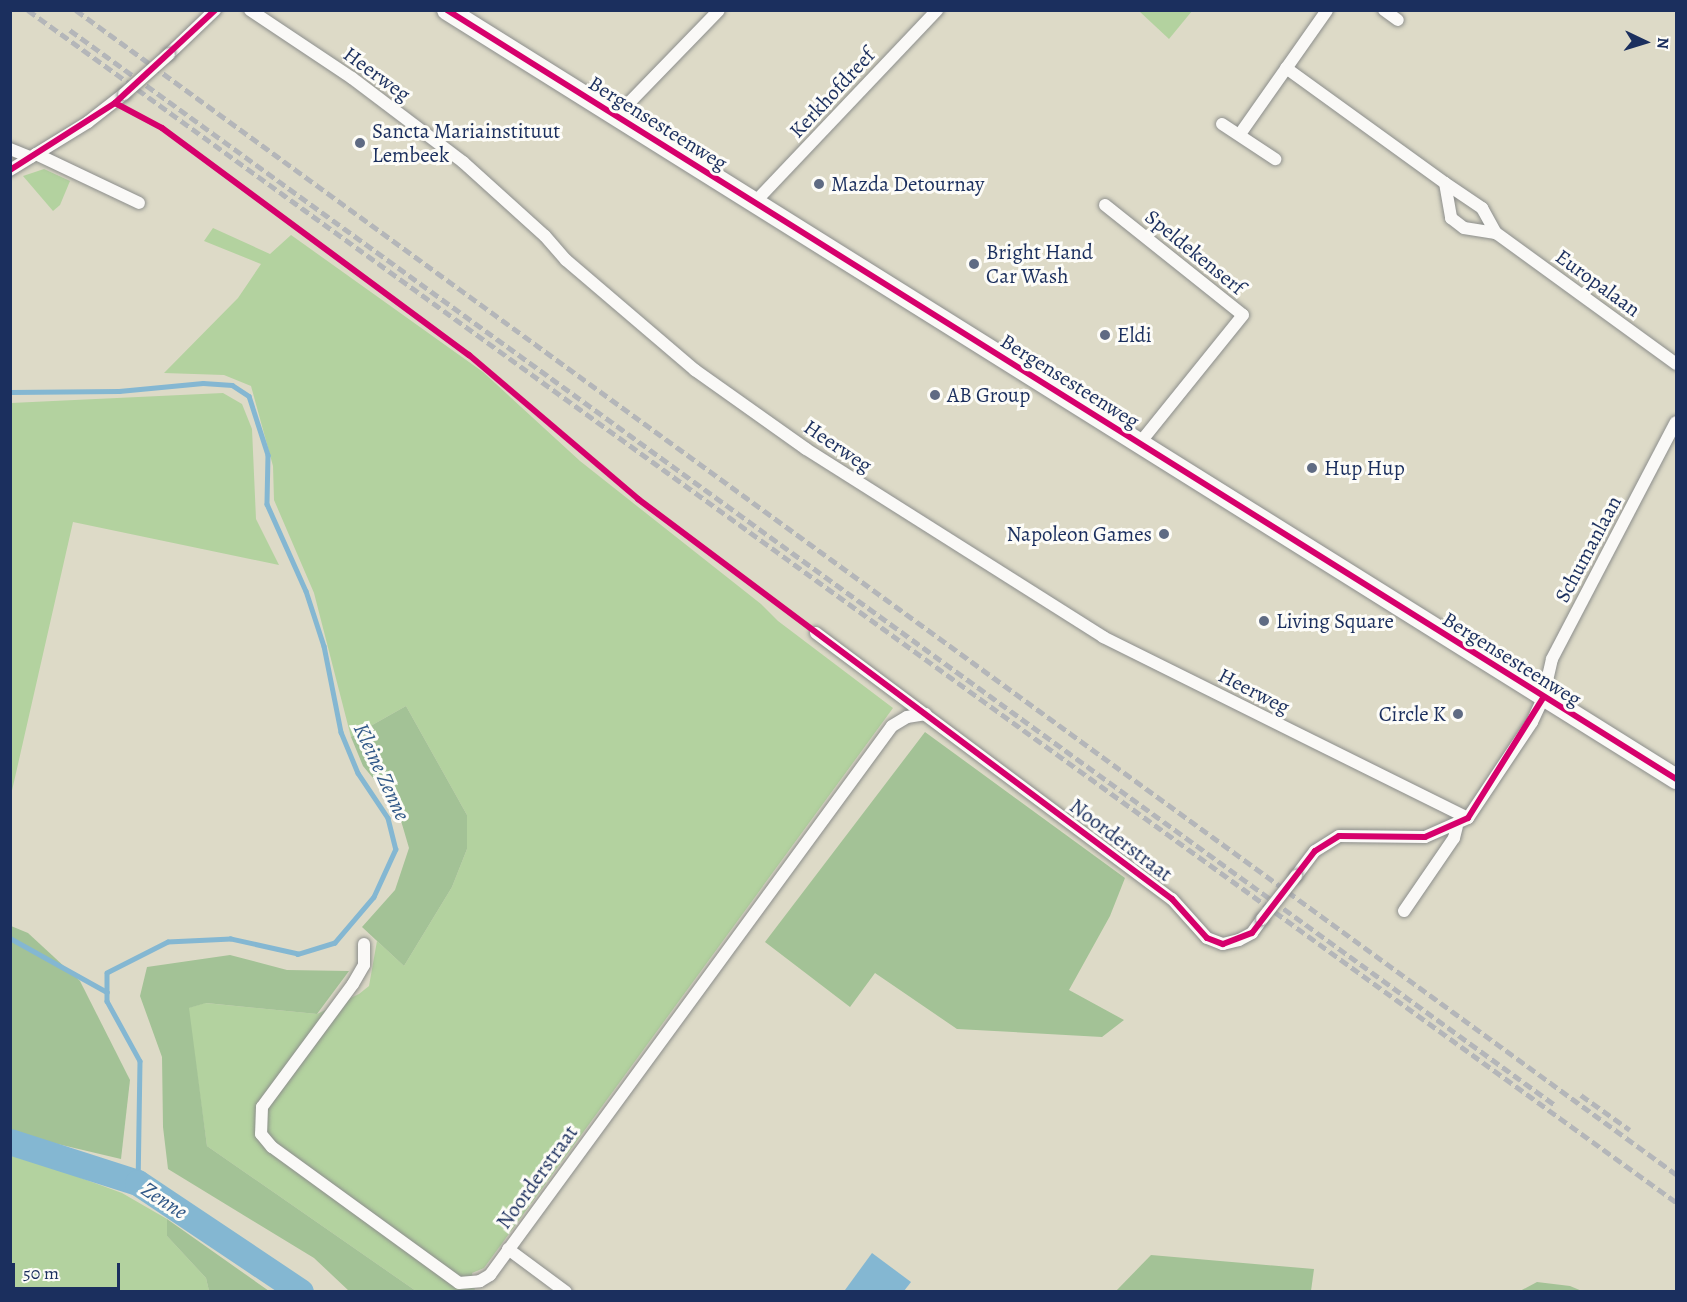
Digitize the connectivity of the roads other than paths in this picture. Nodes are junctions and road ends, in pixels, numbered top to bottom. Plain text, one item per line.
1 (215, 10) edge
2 (250, 10) edge
3 (447, 10) edge
4 (719, 10) edge
5 (937, 10) edge
6 (1327, 10) edge
7 (1384, 10) edge
8 (1398, 20) dead end
9 (1286, 69) junction
10 (620, 119) junction
11 (1222, 124) dead end
12 (1240, 134) junction
13 (10, 149) edge
14 (33, 155) junction
15 (1275, 159) dead end
16 (10, 170) edge
17 (1445, 183) junction
18 (756, 202) junction
19 (140, 203) dead end
20 (1105, 205) dead end
21 (1496, 233) junction
22 (1677, 364) edge
23 (1677, 422) edge
24 (1139, 444) junction
25 (816, 633) dead end
26 (1543, 698) junction
27 (926, 714) junction
28 (1677, 779) edge
29 (1468, 818) junction
30 (1457, 826) junction
31 (1404, 911) dead end
32 (364, 944) dead end
33 (508, 1249) junction
34 (566, 1292) edge

1 - 14 street, bridge
2 - 29 street, Heerweg
3 - 10 main road, Bergensesteenweg
4 - 10 street
5 - 18 street, Kerkhofdreef
6 - 9 street
7 - 8 street
9 - 12 street
9 - 17 street, Europalaan
10 - 18 main road, Bergensesteenweg
11 - 12 street
12 - 15 street
13 - 14 street
14 - 16 street
14 - 19 street
17 - 21 street, Europalaan
17 - 21 street, Europalaan
18 - 24 main road, Bergensesteenweg
20 - 24 street, Speldekenserf
21 - 22 street, Europalaan
23 - 26 street, Schumanlaan
24 - 26 main road, Bergensesteenweg
25 - 27 street, Noorderstraat
26 - 28 main road, Bergensesteenweg
26 - 29 street, Noorderstraat
27 - 30 street, Noorderstraat, bridge
27 - 33 street, Noorderstraat
29 - 30 street, Noorderstraat
30 - 31 street
32 - 33 street, Noorderstraat
33 - 34 street

